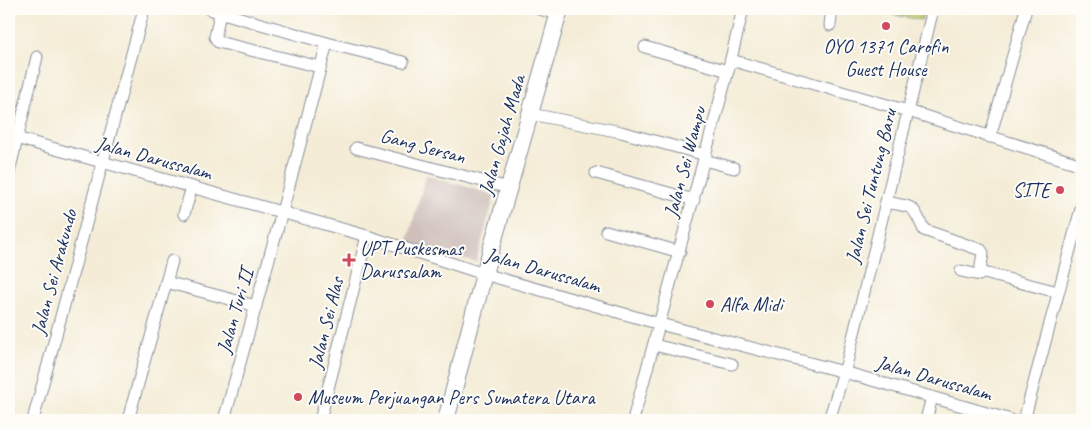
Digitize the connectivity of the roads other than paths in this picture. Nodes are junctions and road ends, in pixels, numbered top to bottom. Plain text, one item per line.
1 (144, 9) edge
2 (539, 9) edge
3 (743, 9) edge
4 (832, 9) edge
5 (933, 9) edge
6 (1026, 9) edge
7 (215, 11) edge
8 (559, 12) edge
9 (830, 25) dead end
10 (326, 43) junction
11 (645, 47) dead end
12 (37, 57) dead end
13 (402, 62) dead end
14 (730, 66) junction
15 (320, 67) junction
16 (908, 111) junction
17 (531, 114) junction
18 (13, 137) edge
19 (990, 137) junction
20 (356, 148) dead end
21 (705, 158) junction
22 (103, 164) junction
23 (1082, 164) edge
24 (734, 168) dead end
25 (9, 172) edge
26 (596, 173) dead end
27 (192, 187) junction
28 (508, 188) junction
29 (694, 200) junction
30 (886, 202) junction
31 (1082, 205) edge
32 (282, 212) junction
33 (184, 214) dead end
34 (606, 231) dead end
35 (367, 236) junction
36 (680, 252) junction
37 (172, 262) dead end
38 (961, 271) dead end
39 (980, 272) junction
40 (484, 274) junction
41 (166, 282) junction
42 (1058, 292) junction
43 (256, 306) junction
44 (660, 324) junction
45 (654, 345) junction
46 (732, 364) dead end
47 (844, 372) junction
48 (932, 398) junction
49 (33, 420) edge
50 (128, 420) edge
51 (224, 420) edge
52 (320, 420) edge
53 (446, 420) edge
54 (633, 420) edge
55 (829, 420) edge
56 (926, 420) edge
57 (1011, 420) edge
58 (1024, 420) edge

1 - 22 street, Jalan Sei Arakundo
2 - 8 street
3 - 14 street, Jalan Sei Wampu
4 - 9 street
5 - 16 street, Jalan Sei Tuntung Baru
6 - 19 street
7 - 10 street
7 - 15 street
8 - 17 street, Jalan Gajah Mada
10 - 13 street
10 - 15 street, Jalan Turi II
11 - 14 street
12 - 18 street
14 - 16 street
14 - 21 street, Jalan Sei Wampu
15 - 32 street, Jalan Turi II
16 - 19 street
16 - 30 street, Jalan Sei Tuntung Baru
17 - 21 street
17 - 28 street, Jalan Gajah Mada
18 - 22 street, Jalan Darussalam
18 - 25 street
19 - 23 street
20 - 28 street, Gang Sersan
21 - 24 street
21 - 29 street, Jalan Sei Wampu
22 - 27 street, Jalan Darussalam
22 - 49 street, Jalan Sei Arakundo
26 - 29 street
27 - 32 street, Jalan Darussalam
27 - 33 street
28 - 40 street, Jalan Gajah Mada
29 - 36 street, Jalan Sei Wampu
30 - 39 street
30 - 47 street, Jalan Sei Tuntung Baru
31 - 42 street
32 - 35 street, Jalan Darussalam
32 - 43 street, Jalan Turi II
34 - 36 street
35 - 40 street, Jalan Darussalam
35 - 52 street, Jalan Sei Alas
36 - 44 street, Jalan Sei Wampu
37 - 41 street
38 - 39 street
39 - 42 street
40 - 44 street, Jalan Darussalam
40 - 53 street, Jalan Gajah Mada
41 - 43 street
41 - 50 street
42 - 58 street
43 - 51 street, Jalan Turi II
44 - 45 street, Jalan Sei Wampu
44 - 47 street, Jalan Darussalam
45 - 46 street
45 - 54 street, Jalan Sei Wampu
47 - 48 street, Jalan Darussalam
47 - 55 street, Jalan Sei Tuntung Baru
48 - 56 street
48 - 57 street, Jalan Darussalam

